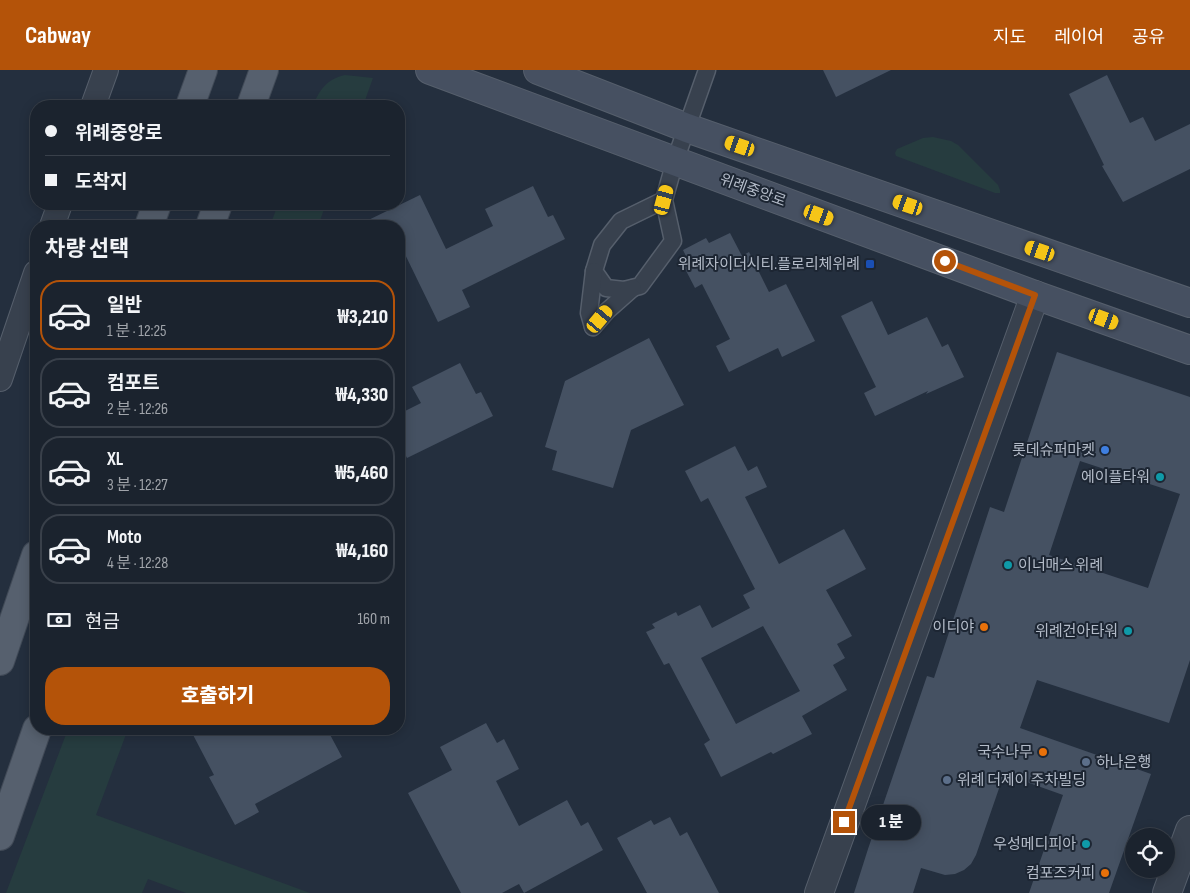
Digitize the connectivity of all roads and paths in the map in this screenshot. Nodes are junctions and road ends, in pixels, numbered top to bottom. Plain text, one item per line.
1 (106, 70) edge
2 (203, 70) edge
3 (264, 70) edge
4 (430, 70) edge
5 (538, 70) edge
6 (708, 70) edge
7 (95, 100) edge
8 (192, 100) edge
9 (253, 100) edge
10 (687, 128) junction
11 (675, 161) junction
12 (664, 200) junction
13 (594, 271) junction
14 (632, 288) junction
15 (30, 291) edge
16 (1035, 295) junction
17 (1190, 304) edge
18 (1190, 350) edge
19 (0, 379) edge
20 (30, 573) edge
21 (0, 661) edge
22 (35, 735) edge
23 (0, 836) edge
24 (1188, 844) edge
25 (819, 893) edge
26 (1167, 893) edge

1 - 7 street
2 - 8 main road
3 - 9 main road
4 - 11 main road, 위례중앙로
5 - 10 main road
6 - 10 lane
10 - 11 lane
10 - 17 main road
11 - 12 lane
11 - 16 main road, 위례중앙로
12 - 13 lane
12 - 14 lane
13 - 14 lane
13 - 14 lane
15 - 19 street
16 - 18 main road, 위례중앙로
16 - 25 street
20 - 21 main road
22 - 23 main road
24 - 26 street

